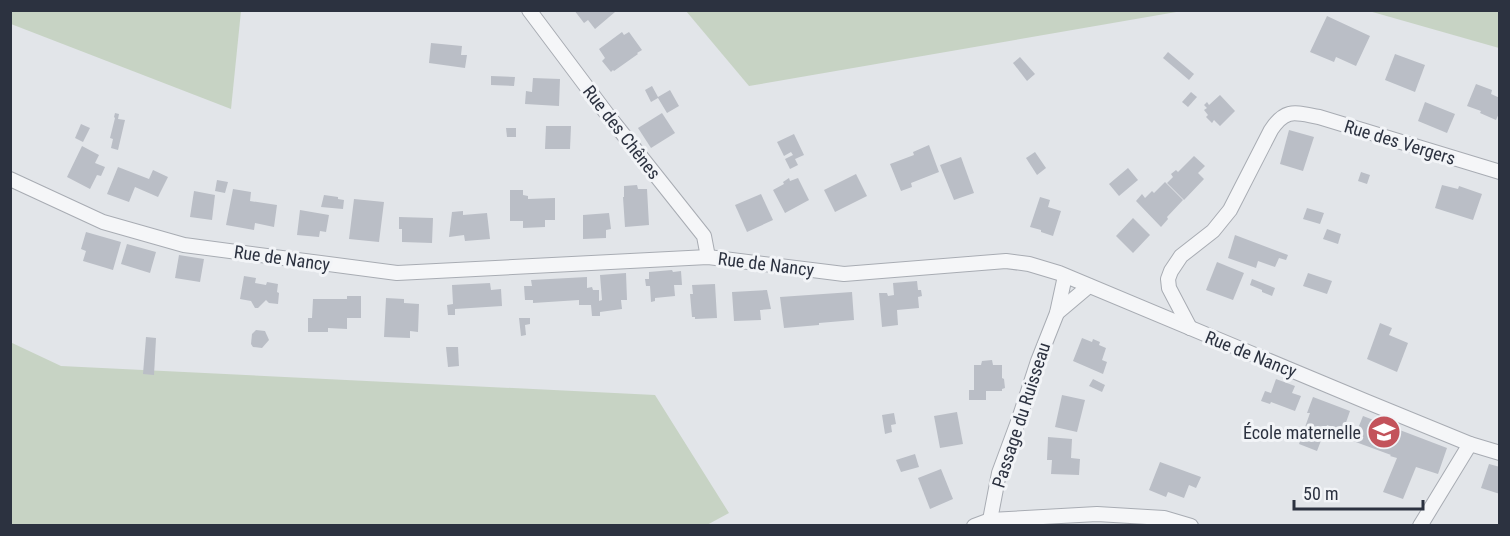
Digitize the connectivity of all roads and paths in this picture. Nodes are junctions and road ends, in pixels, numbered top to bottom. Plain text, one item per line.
1 (529, 10) edge
2 (1500, 172) edge
3 (10, 179) edge
4 (708, 257) junction
5 (1065, 276) junction
6 (1089, 286) junction
7 (1057, 313) junction
8 (1190, 328) junction
9 (1470, 444) junction
10 (1500, 453) edge
11 (994, 521) edge
12 (975, 525) edge
13 (1191, 525) edge
14 (1420, 525) edge

1 - 4 street, Rue des Chênes
2 - 8 street, Rue des Vergers
3 - 4 street, Rue de Nancy
4 - 5 street, Rue de Nancy
5 - 6 street, Rue de Nancy
5 - 7 street, Passage du Ruisseau
6 - 7 street, Passage du Ruisseau
6 - 8 street, Rue de Nancy
7 - 11 street, Passage du Ruisseau
8 - 9 street, Rue de Nancy
9 - 10 street, Rue de Nancy
9 - 14 street
11 - 12 street
11 - 13 street

